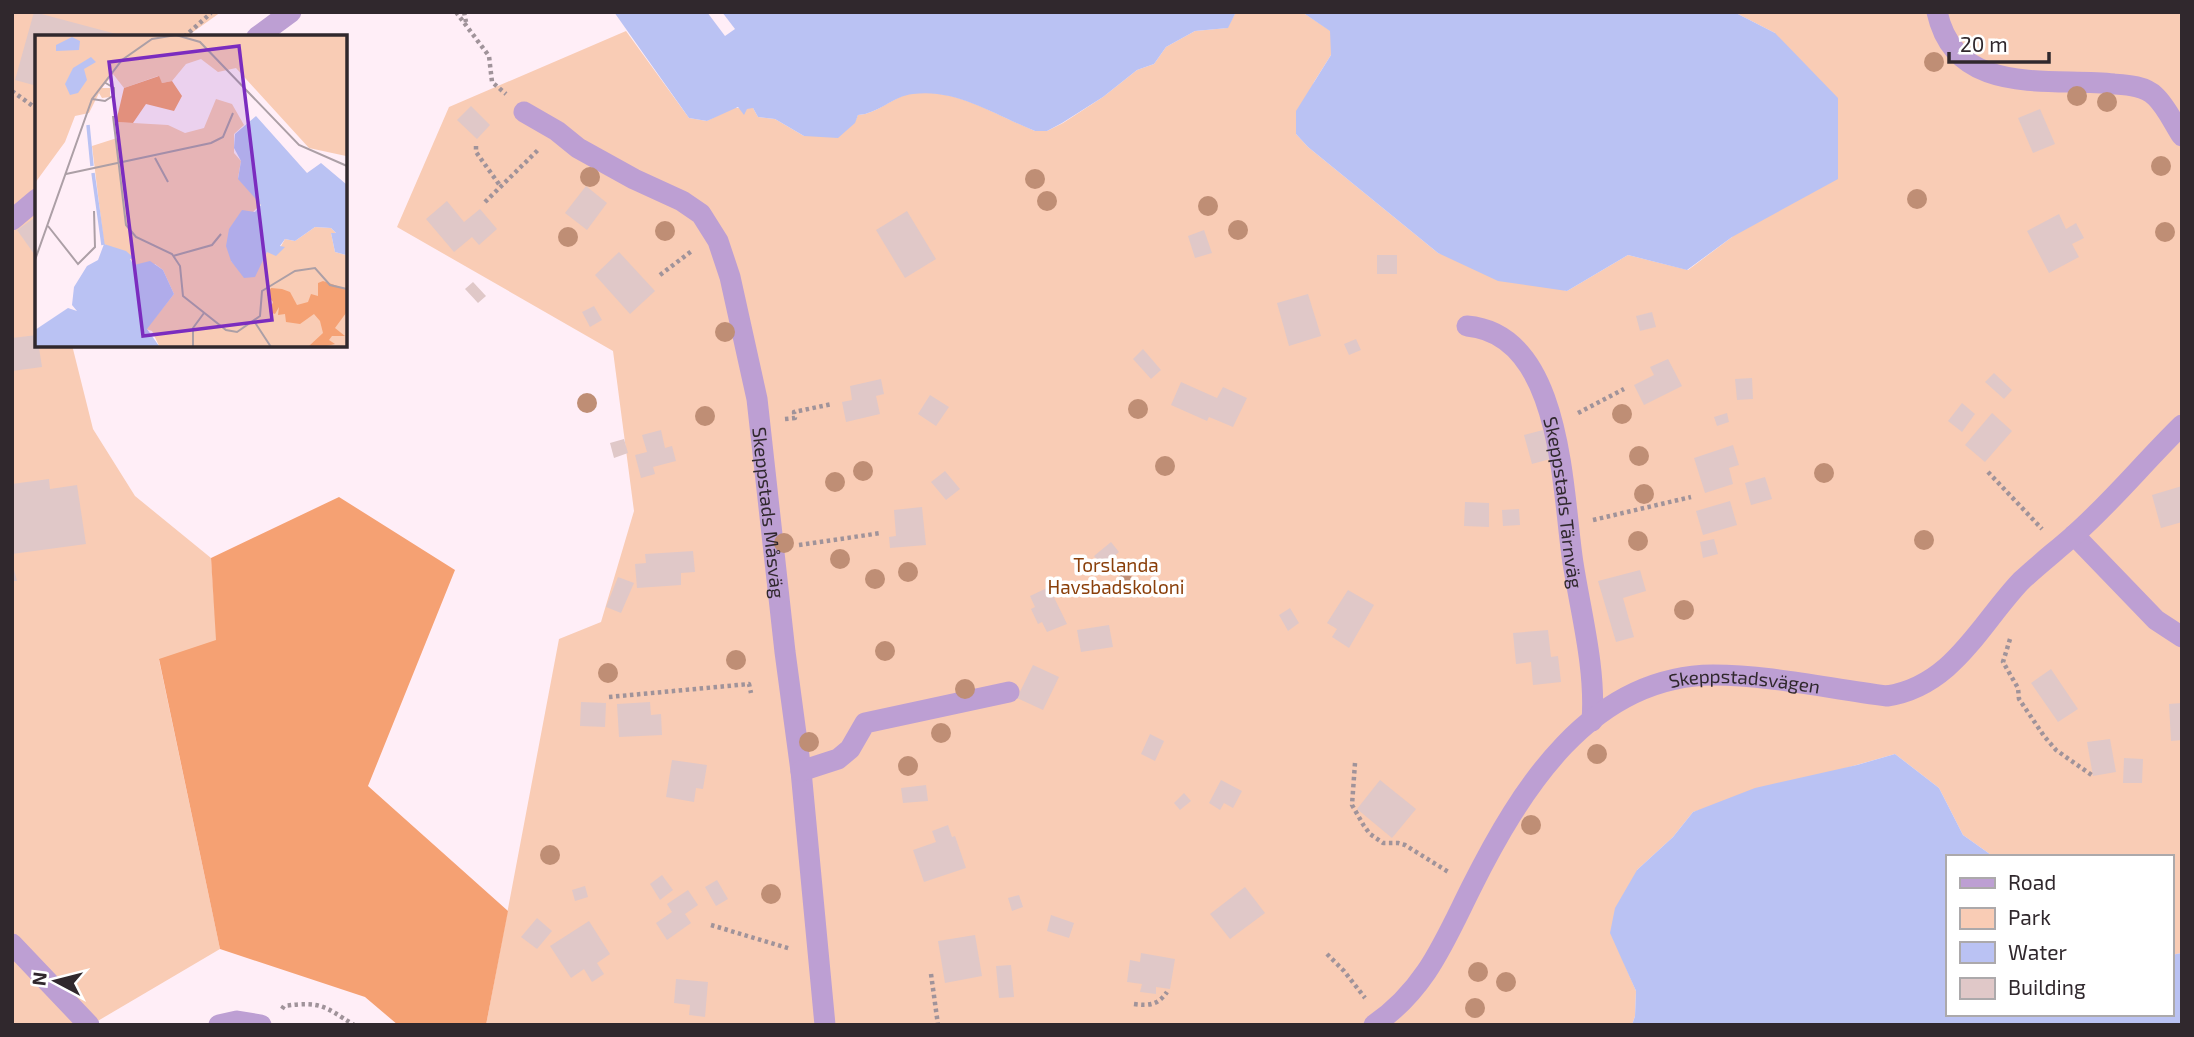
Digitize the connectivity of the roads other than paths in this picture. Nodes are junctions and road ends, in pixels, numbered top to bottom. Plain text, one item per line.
1 (291, 12) edge
2 (1937, 12) edge
3 (260, 35) edge
4 (524, 112) road end
5 (2182, 136) edge
6 (35, 201) edge
7 (12, 220) edge
8 (1467, 326) dead end
9 (2182, 425) edge
10 (2067, 541) junction
11 (2182, 637) edge
12 (1009, 692) dead end
13 (1592, 721) junction
14 (801, 771) junction
15 (12, 944) edge
16 (270, 1020) edge
17 (1378, 1022) edge
18 (89, 1025) edge
19 (219, 1025) edge
20 (825, 1025) edge

1 - 3 street
2 - 5 street
4 - 14 street, Skeppstads Måsväg
6 - 7 street
8 - 13 street, Skeppstads Tärnväg
9 - 10 street, Skeppstadsvägen
10 - 11 street
10 - 13 street, Skeppstadsvägen
12 - 14 street
13 - 17 street, Skeppstadsvägen
14 - 20 street, Skeppstads Måsväg
15 - 18 street
16 - 19 street

